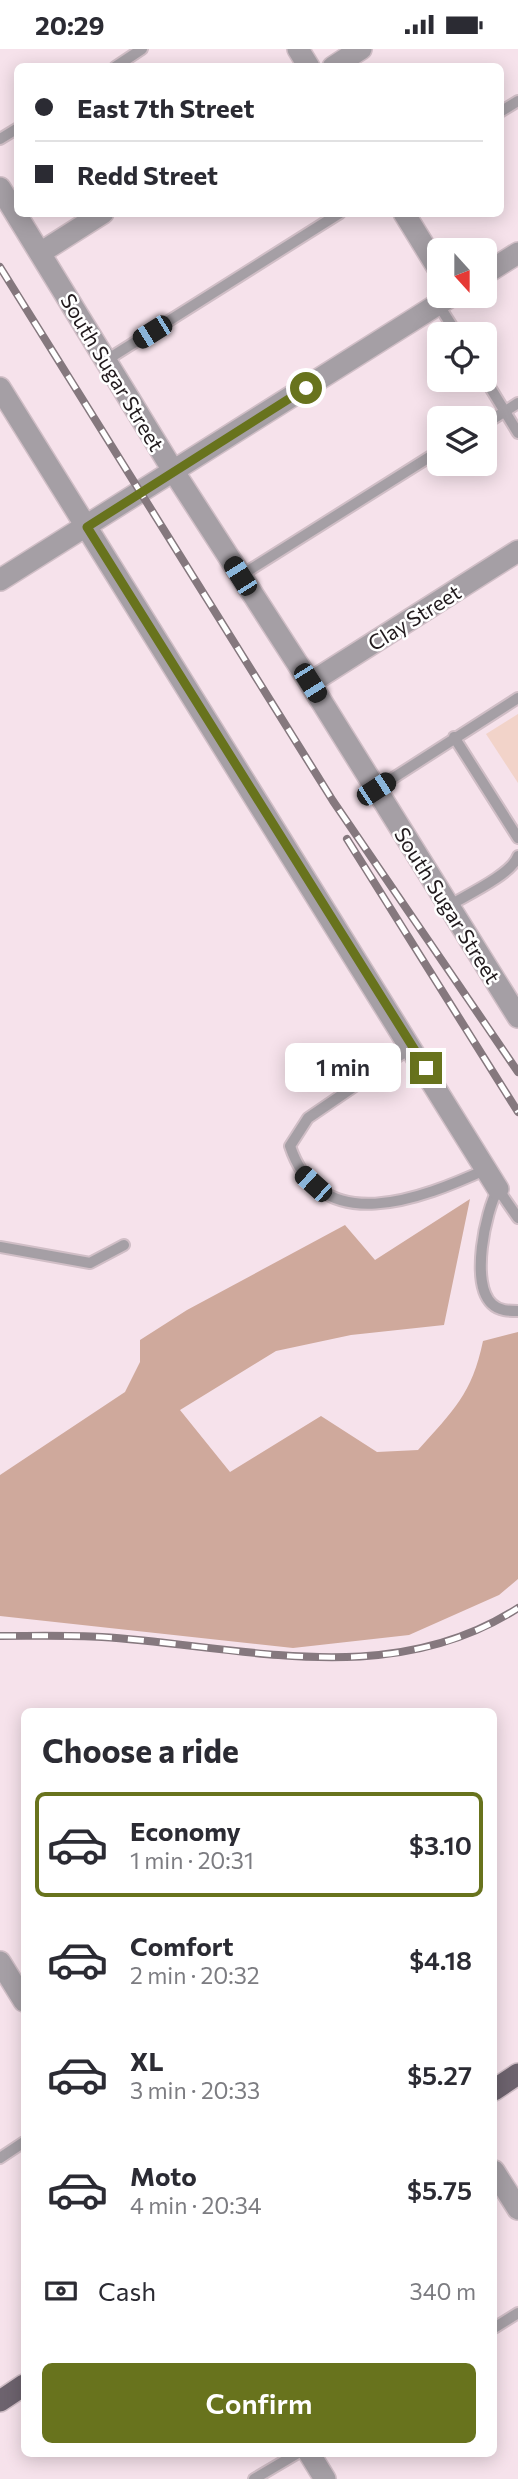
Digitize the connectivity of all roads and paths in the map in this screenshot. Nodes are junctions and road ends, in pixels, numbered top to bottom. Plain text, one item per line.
1 (142, 49) edge
2 (361, 49) edge
3 (121, 63) edge
4 (339, 63) edge
5 (0, 188) edge
6 (14, 211) edge
7 (18, 217) edge
8 (97, 217) edge
9 (334, 217) edge
10 (406, 217) edge
11 (427, 250) edge
12 (40, 253) junction
13 (518, 253) edge
14 (497, 266) edge
15 (431, 308) edge
16 (105, 361) junction
17 (0, 388) edge
18 (493, 392) edge
19 (518, 403) edge
20 (505, 412) junction
21 (497, 417) edge
22 (518, 433) edge
23 (427, 459) edge
24 (173, 472) junction
25 (87, 527) junction
26 (518, 551) edge
27 (240, 576) junction
28 (0, 580) edge
29 (310, 683) junction
30 (518, 698) edge
31 (454, 737) junction
32 (376, 789) junction
33 (518, 838) edge
34 (518, 856) edge
35 (450, 905) junction
36 (518, 1017) edge
37 (412, 1047) junction
38 (487, 1169) junction
39 (498, 1189) junction
40 (518, 1218) edge
41 (124, 1245) dead end
42 (0, 1247) edge
43 (518, 1311) edge
44 (0, 1962) edge
45 (21, 1996) edge
46 (518, 2074) edge
47 (497, 2088) edge
48 (21, 2144) edge
49 (0, 2158) edge
50 (497, 2176) edge
51 (518, 2209) edge
52 (518, 2313) edge
53 (497, 2326) edge
54 (21, 2387) edge
55 (0, 2401) edge
56 (291, 2457) edge
57 (311, 2457) edge
58 (254, 2479) edge
59 (325, 2479) edge

1 - 3 lane
2 - 4 street
5 - 6 street, South Sugar Street
7 - 12 street, South Sugar Street
8 - 12 street
9 - 16 lane
10 - 11 street
12 - 16 street, South Sugar Street
13 - 14 street
15 - 24 street
16 - 24 street, South Sugar Street
17 - 25 street
18 - 20 lane
19 - 20 lane
20 - 21 lane
20 - 22 lane
23 - 27 lane
24 - 25 street
24 - 27 street, South Sugar Street
25 - 28 street
25 - 37 street
26 - 29 street, Clay Street
27 - 29 street, South Sugar Street
29 - 32 street, South Sugar Street
30 - 31 lane
31 - 32 lane
31 - 33 lane
32 - 35 street, South Sugar Street
34 - 35 lane
35 - 36 street, South Sugar Street
37 - 38 street
37 - 38 lane
38 - 39 street
39 - 40 lane
39 - 43 lane
41 - 42 lane
44 - 45 street
46 - 47 main road
48 - 49 lane
50 - 51 street
52 - 53 lane
54 - 55 main road
56 - 58 lane
57 - 59 street

